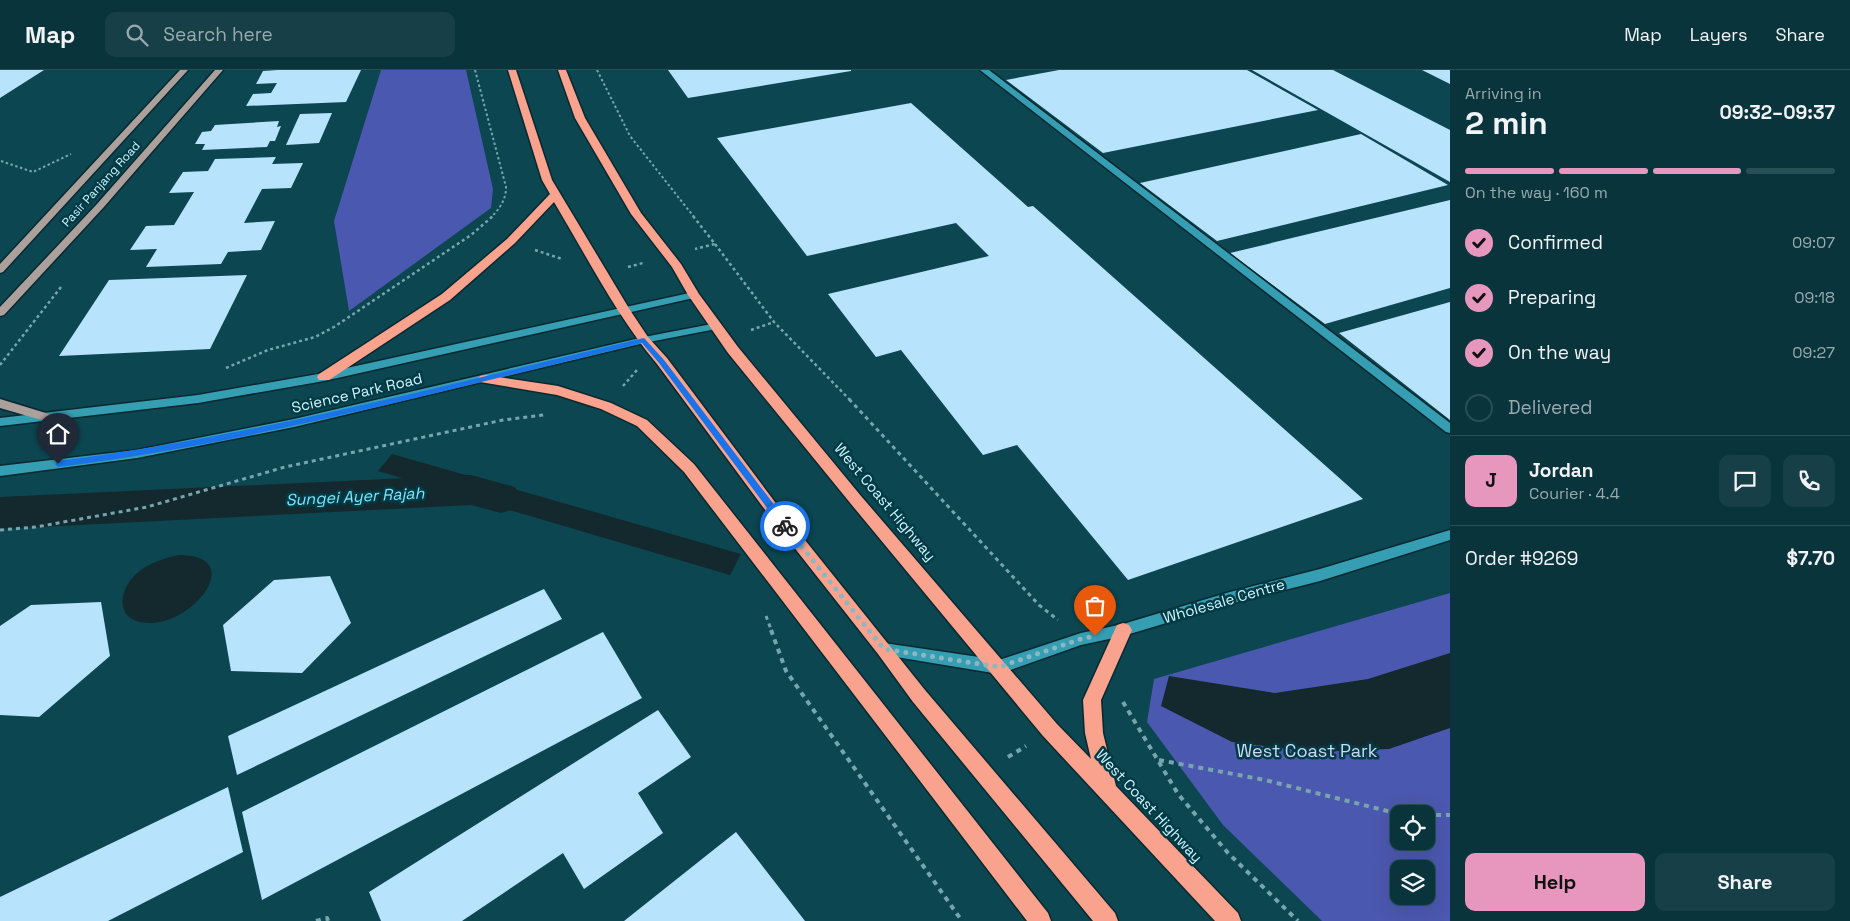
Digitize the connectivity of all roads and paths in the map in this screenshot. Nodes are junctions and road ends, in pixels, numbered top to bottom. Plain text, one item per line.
1 (184, 70) edge
2 (219, 70) edge
3 (476, 70) edge
4 (512, 70) edge
5 (562, 70) edge
6 (596, 70) edge
7 (984, 70) edge
8 (75, 152) dead end
9 (1, 161) edge
10 (555, 195) junction
11 (715, 244) junction
12 (669, 256) junction
13 (0, 270) edge
14 (694, 295) junction
15 (624, 311) junction
16 (0, 313) edge
17 (717, 326) junction
18 (644, 340) junction
19 (220, 370) dead end
20 (324, 377) junction
21 (485, 379) junction
22 (0, 403) edge
23 (552, 416) dead end
24 (45, 417) junction
25 (0, 422) edge
26 (1450, 429) edge
27 (0, 471) edge
28 (0, 530) edge
29 (1450, 535) edge
30 (764, 608) dead end
31 (1123, 630) junction
32 (1081, 639) junction
33 (884, 649) junction
34 (999, 667) junction
35 (1102, 677) junction
36 (1158, 760) junction
37 (1107, 792) junction
38 (1390, 812) edge
39 (1435, 815) edge
40 (1450, 815) edge
41 (316, 921) edge
42 (328, 921) edge
43 (962, 921) edge
44 (1040, 921) edge
45 (1107, 921) edge
46 (1230, 921) edge
47 (1298, 921) edge

1 - 13 main road, Pasir Panjang Road
2 - 16 main road, Pasir Panjang Road
3 - 19 path
4 - 10 highway
5 - 12 highway, West Coast Highway
6 - 11 path
7 - 26 street
8 - 9 path
10 - 15 highway
10 - 20 highway
11 - 12 path
11 - 32 path
12 - 14 highway, West Coast Highway
14 - 15 street, Science Park Road
14 - 17 highway, West Coast Highway
15 - 18 highway
15 - 20 street, Science Park Road
17 - 18 street, Science Park Road
17 - 34 highway, West Coast Highway
18 - 21 street, Science Park Road
18 - 33 highway
20 - 24 street, Science Park Road
21 - 27 street, Science Park Road
21 - 44 highway
22 - 24 main road
23 - 28 path
24 - 25 street, Science Park Road
29 - 31 street, Wholesale Centre
30 - 43 path
31 - 32 street, Wholesale Centre
31 - 35 highway
32 - 34 street, Wholesale Centre
33 - 34 street
33 - 45 highway
34 - 37 highway, West Coast Highway
35 - 36 path
35 - 37 highway
36 - 38 path
36 - 47 path
37 - 46 highway, West Coast Highway
39 - 40 path
41 - 42 path

